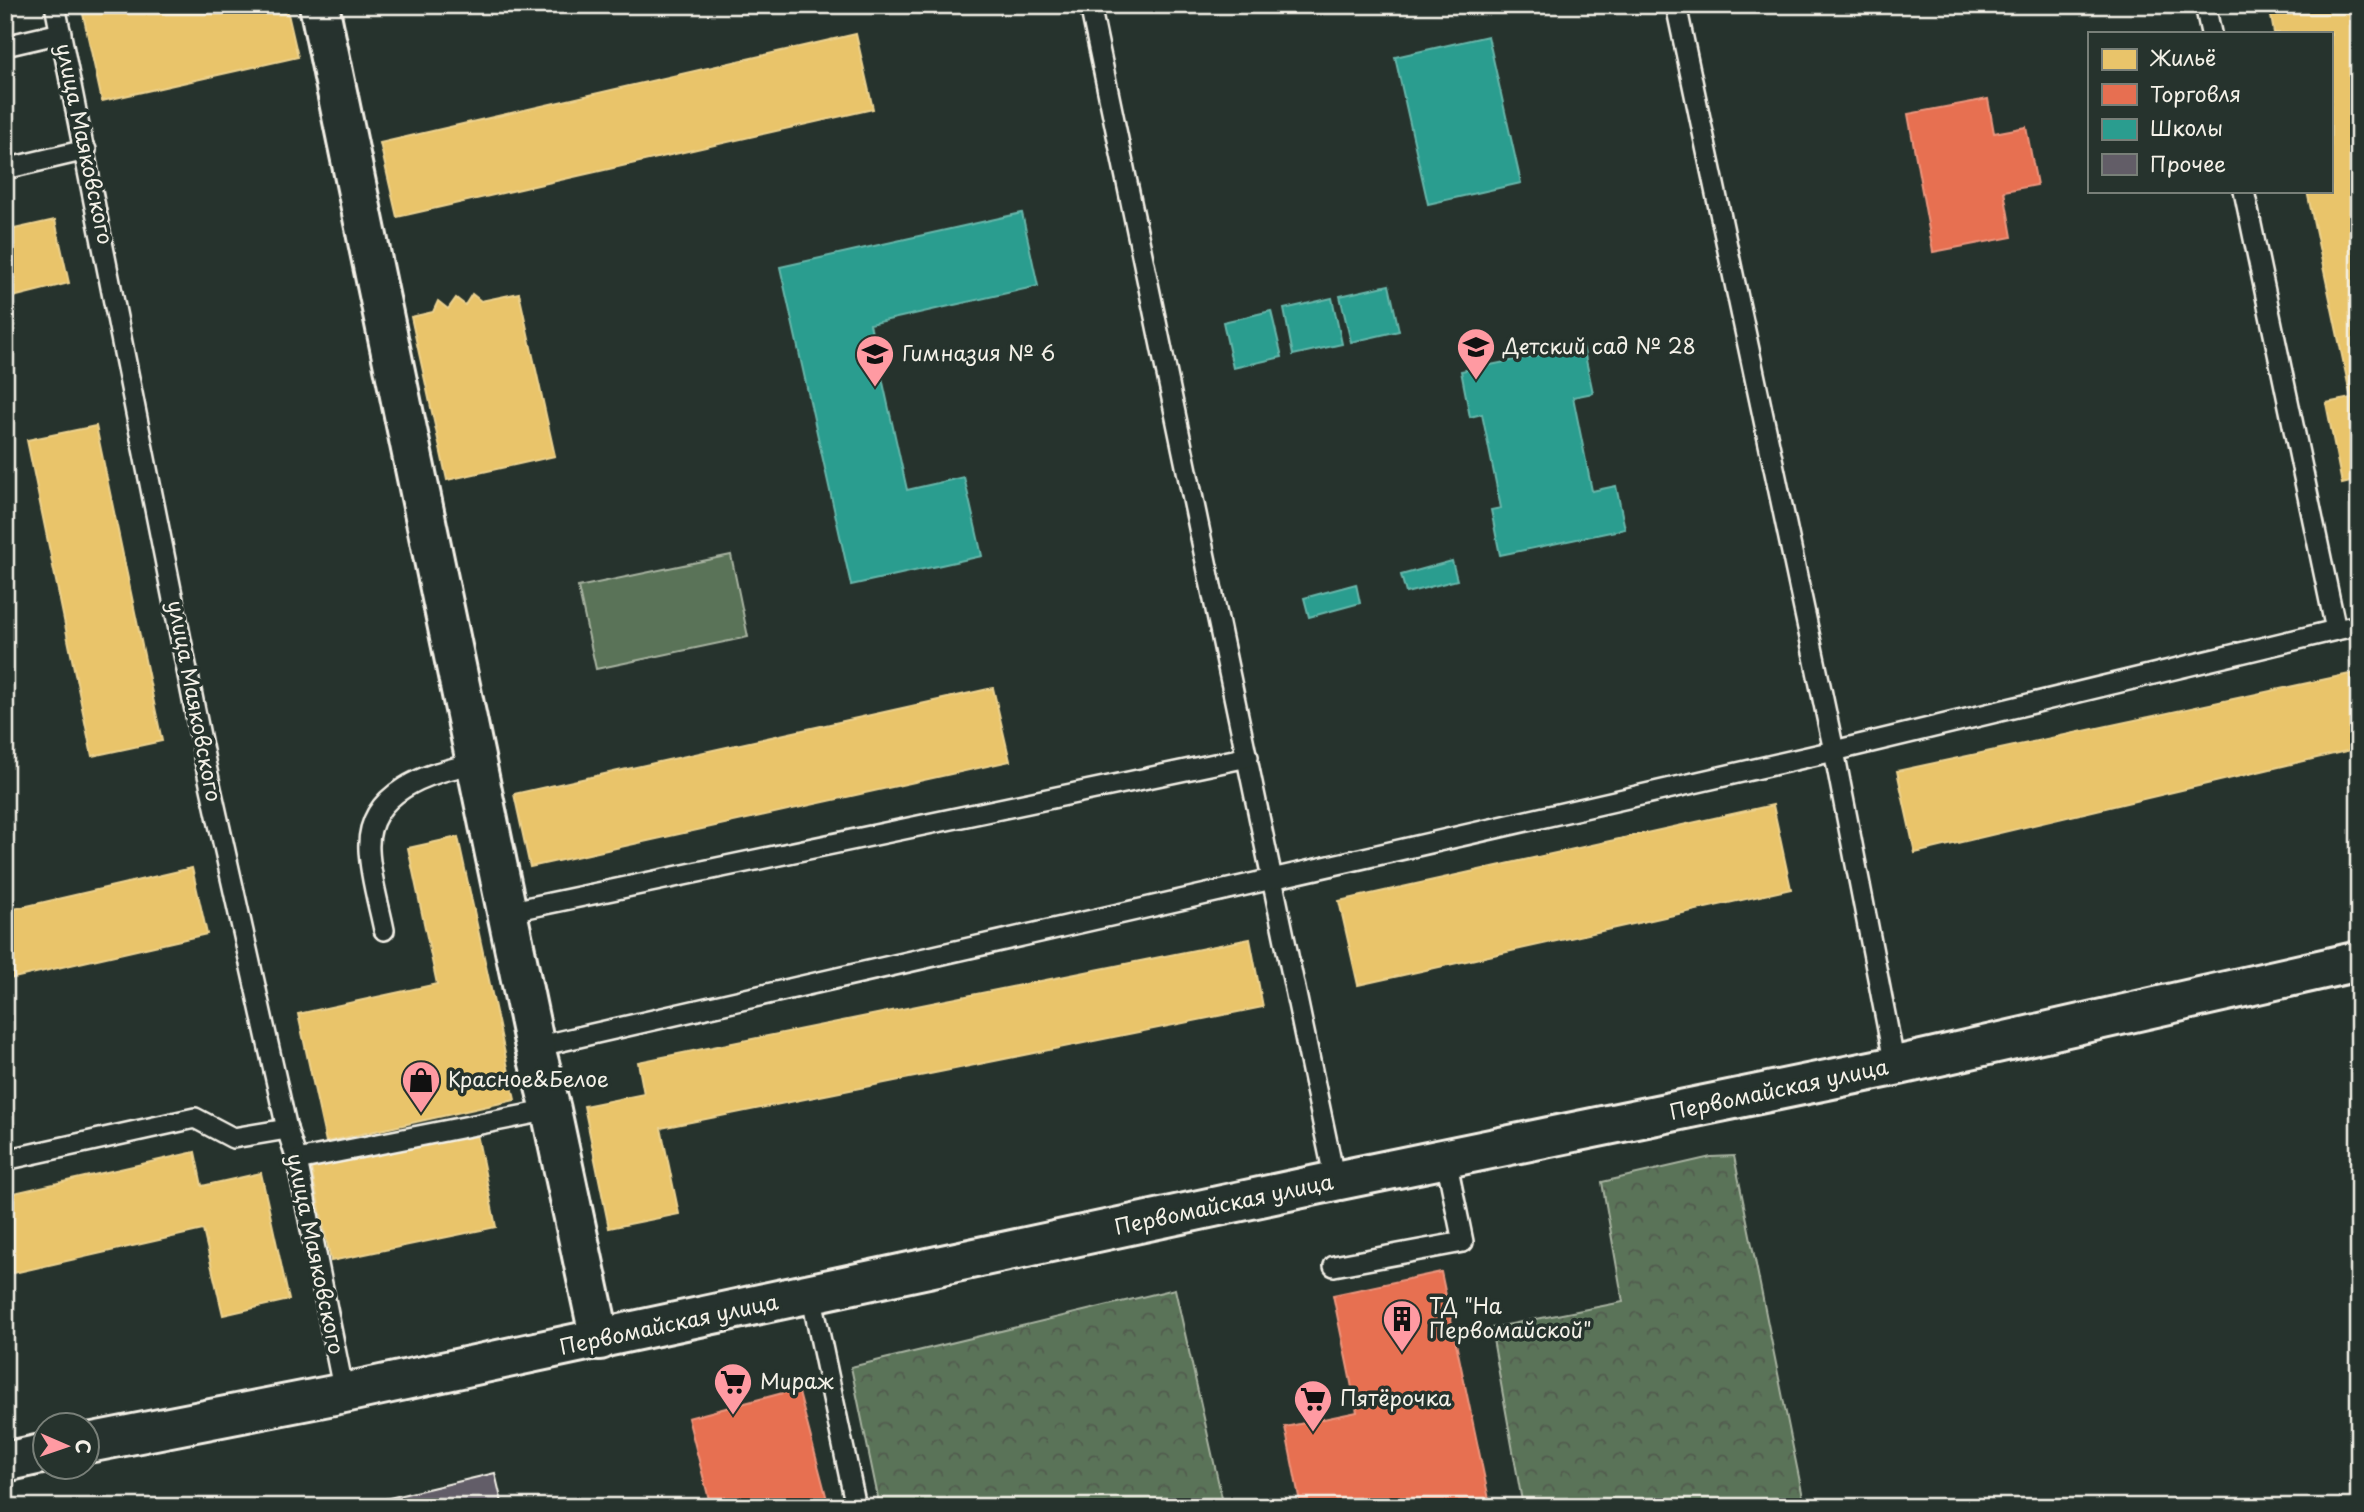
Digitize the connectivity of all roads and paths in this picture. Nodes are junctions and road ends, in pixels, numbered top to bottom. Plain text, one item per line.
1 (55, 5) edge
2 (319, 5) edge
3 (1090, 5) edge
4 (1676, 5) edge
5 (2205, 5) edge
6 (2211, 32) edge
7 (61, 33) junction
8 (5, 46) edge
9 (86, 150) junction
10 (5, 169) edge
11 (2244, 192) edge
12 (2359, 625) edge
13 (2336, 630) junction
14 (1834, 751) junction
15 (1248, 757) junction
16 (476, 764) junction
17 (1272, 877) junction
18 (507, 912) junction
19 (384, 930) dead end
20 (2359, 961) edge
21 (535, 1047) junction
22 (1895, 1066) junction
23 (551, 1110) junction
24 (287, 1129) junction
25 (1446, 1159) junction
26 (5, 1160) edge
27 (297, 1160) junction
28 (1335, 1181) junction
29 (1334, 1266) dead end
30 (811, 1294) junction
31 (600, 1340) junction
32 (344, 1393) junction
33 (102, 1440) edge
34 (32, 1456) edge
35 (5, 1462) edge
36 (856, 1507) edge

1 - 7 lane, улица Маяковского
2 - 16 street
3 - 15 lane
4 - 14 lane
5 - 6 lane
7 - 8 lane
7 - 9 lane, улица Маяковского
9 - 10 lane
9 - 24 lane, улица Маяковского
11 - 13 lane
12 - 13 lane
13 - 14 lane
14 - 17 lane
14 - 22 lane
15 - 17 lane
15 - 18 lane
16 - 18 street
16 - 19 lane
17 - 21 lane
17 - 28 lane
18 - 21 street
20 - 22 street, Первомайская улица
21 - 23 street
22 - 25 street, Первомайская улица
23 - 27 lane
23 - 31 street
24 - 26 lane
24 - 27 lane, улица Маяковского
25 - 28 street, Первомайская улица
25 - 29 lane
27 - 32 lane, улица Маяковского
28 - 30 street, Первомайская улица
30 - 31 street, Первомайская улица
30 - 36 lane
31 - 32 street, Первомайская улица
32 - 33 street, Первомайская улица
34 - 35 street

